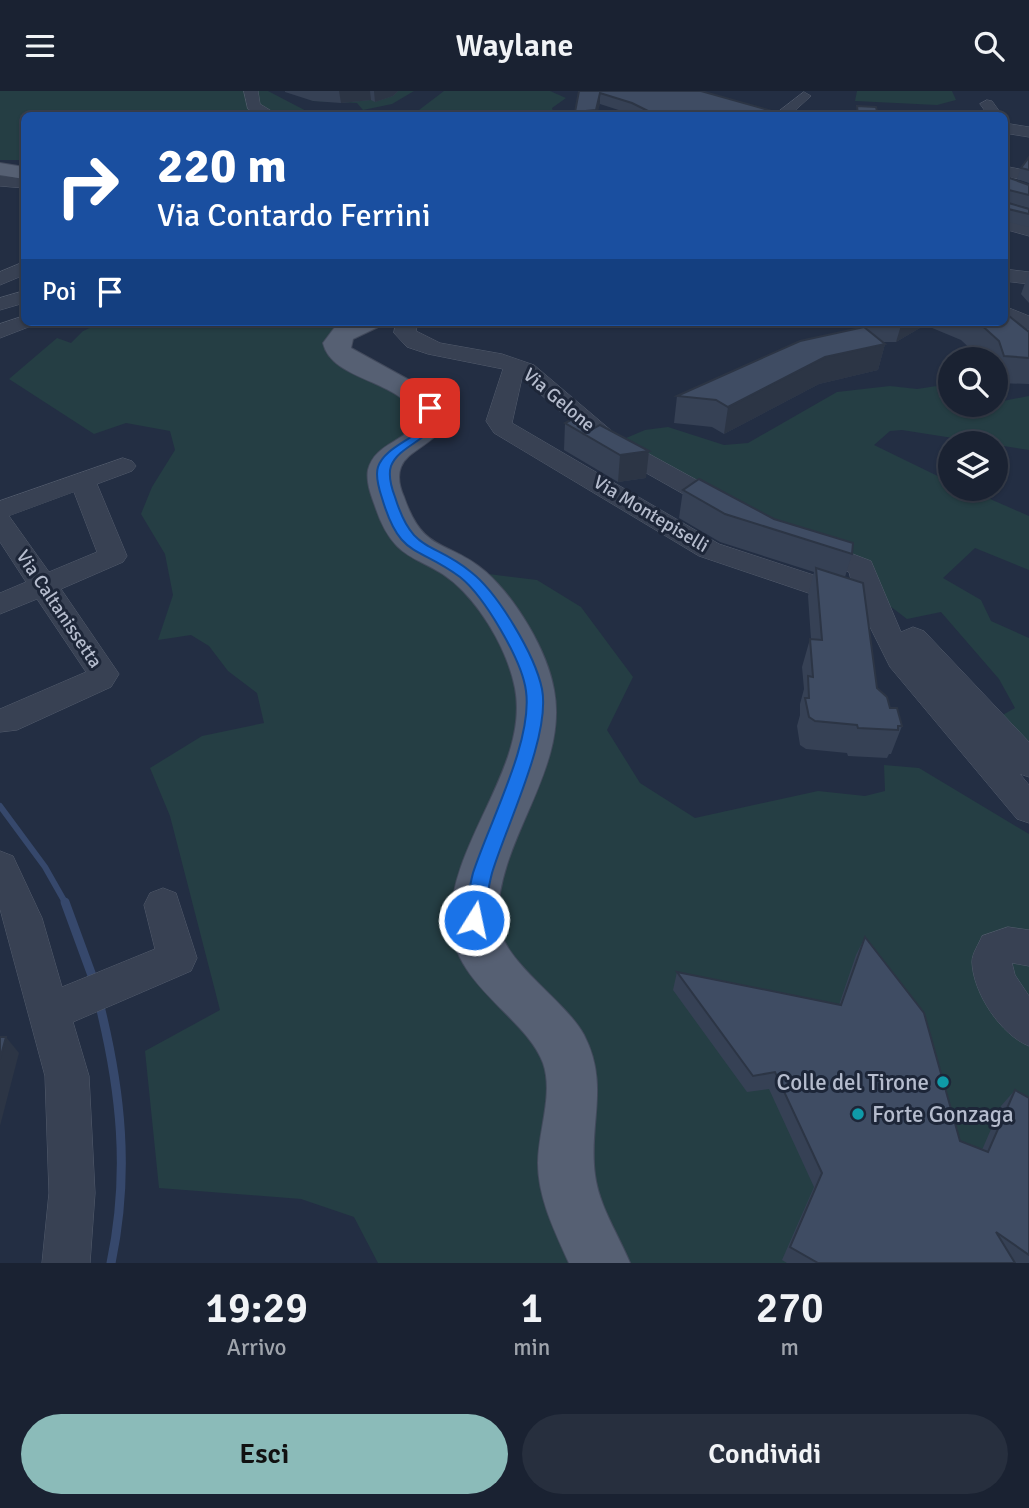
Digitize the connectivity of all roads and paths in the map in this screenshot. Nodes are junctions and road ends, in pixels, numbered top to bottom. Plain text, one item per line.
1 (251, 91) edge
2 (804, 96) dead end
3 (265, 112) edge
4 (785, 112) edge
5 (1008, 129) edge
6 (1029, 132) edge
7 (0, 169) edge
8 (21, 172) edge
9 (1008, 172) edge
10 (1029, 176) edge
11 (0, 181) edge
12 (21, 183) edge
13 (1008, 185) edge
14 (1029, 190) edge
15 (21, 269) edge
16 (1008, 275) edge
17 (1029, 278) edge
18 (0, 279) edge
19 (21, 298) edge
20 (0, 304) edge
21 (1008, 314) edge
22 (21, 323) edge
23 (1029, 324) edge
24 (361, 326) edge
25 (406, 326) edge
26 (0, 332) edge
27 (516, 365) junction
28 (123, 466) dead end
29 (82, 479) junction
30 (715, 501) junction
31 (0, 510) edge
32 (748, 520) edge
33 (0, 522) edge
34 (767, 549) junction
35 (720, 555) junction
36 (44, 585) junction
37 (0, 604) edge
38 (872, 604) junction
39 (913, 638) dead end
40 (5, 721) dead end
41 (1029, 764) edge
42 (1029, 809) edge
43 (0, 867) edge
44 (163, 905) dead end
45 (1029, 948) edge
46 (64, 1006) junction
47 (1029, 1026) edge
48 (66, 1263) edge
49 (600, 1263) edge

1 - 3 street
2 - 4 street
5 - 6 street
7 - 8 main road
9 - 10 street
11 - 12 street
13 - 14 street
15 - 18 street
16 - 17 street
19 - 20 street
21 - 23 street
22 - 26 street
24 - 49 main road
25 - 27 street, Via Gelone
27 - 30 street, Via Gelone
27 - 35 street, Via Montepiselli
28 - 29 street
29 - 31 street
29 - 36 street
30 - 32 street, Via Gelone
30 - 35 street
33 - 36 street, Via Caltanissetta
34 - 35 street, Via Montepiselli
34 - 38 street, Via Montepiselli
34 - 38 street
36 - 37 street
36 - 40 street, Via Caltanissetta
38 - 42 street
39 - 41 street
43 - 46 street
44 - 46 street
45 - 47 street
46 - 48 street

